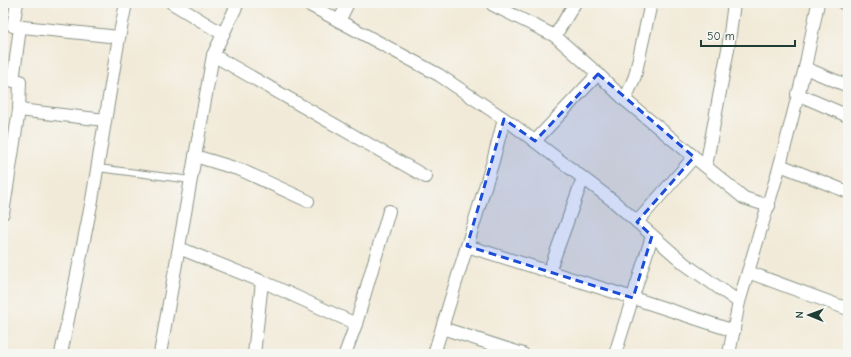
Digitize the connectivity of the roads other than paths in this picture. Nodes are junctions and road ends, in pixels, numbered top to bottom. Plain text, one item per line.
1 (17, 3) edge
2 (126, 3) edge
3 (172, 3) edge
4 (238, 3) edge
5 (306, 3) edge
6 (348, 3) edge
7 (492, 3) edge
8 (575, 3) edge
9 (652, 3) edge
10 (734, 3) edge
11 (818, 3) edge
12 (843, 3) edge
13 (848, 5) edge
14 (339, 21) junction
15 (12, 26) edge
16 (223, 34) junction
17 (555, 36) junction
18 (119, 37) junction
19 (213, 55) junction
20 (805, 68) junction
21 (598, 74) junction
22 (8, 80) edge
23 (848, 86) edge
24 (798, 94) junction
25 (625, 100) junction
26 (19, 110) junction
27 (848, 116) edge
28 (504, 118) junction
29 (105, 120) junction
30 (534, 141) junction
31 (195, 156) junction
32 (694, 157) junction
33 (780, 165) junction
34 (706, 166) junction
35 (98, 168) junction
36 (426, 177) dead end
37 (583, 178) junction
38 (191, 180) junction
39 (848, 192) edge
40 (308, 201) dead end
41 (769, 206) junction
42 (389, 211) dead end
43 (3, 213) edge
44 (638, 222) junction
45 (652, 236) junction
46 (467, 246) junction
47 (179, 248) junction
48 (548, 272) junction
49 (748, 272) junction
50 (262, 282) junction
51 (633, 298) junction
52 (739, 302) junction
53 (848, 309) edge
54 (356, 324) junction
55 (442, 328) junction
56 (734, 331) junction
57 (61, 354) edge
58 (160, 354) edge
59 (254, 354) edge
60 (345, 354) edge
61 (434, 354) edge
62 (523, 354) edge
63 (615, 354) edge
64 (729, 354) edge

1 - 15 street
2 - 18 street
3 - 16 street
4 - 16 street
5 - 14 street
6 - 14 street
7 - 17 street
8 - 17 street
9 - 25 street
10 - 34 street
11 - 20 street
12 - 13 street
14 - 28 street
15 - 18 street
15 - 22 street
16 - 19 street
17 - 21 street
18 - 29 street
19 - 31 street
19 - 36 street
20 - 23 street
20 - 24 street
21 - 25 street
21 - 30 street
22 - 26 street
24 - 27 street
24 - 33 street
25 - 32 street
26 - 29 street
26 - 43 street
28 - 30 street
28 - 46 street
29 - 35 street
30 - 37 street
31 - 38 street
31 - 40 street
32 - 34 street
32 - 44 street
33 - 39 street
33 - 41 street
34 - 41 street
35 - 38 lane
35 - 57 street
37 - 44 street
37 - 48 street
38 - 47 street
41 - 49 street
42 - 54 street
44 - 45 street
45 - 51 street
45 - 52 street
46 - 48 street
46 - 55 street
47 - 50 street
47 - 58 street
48 - 51 street
49 - 52 street
49 - 53 street
50 - 54 street
50 - 59 street
51 - 56 street
51 - 63 street
52 - 56 street
54 - 60 street
55 - 61 street
55 - 62 street
56 - 64 street

